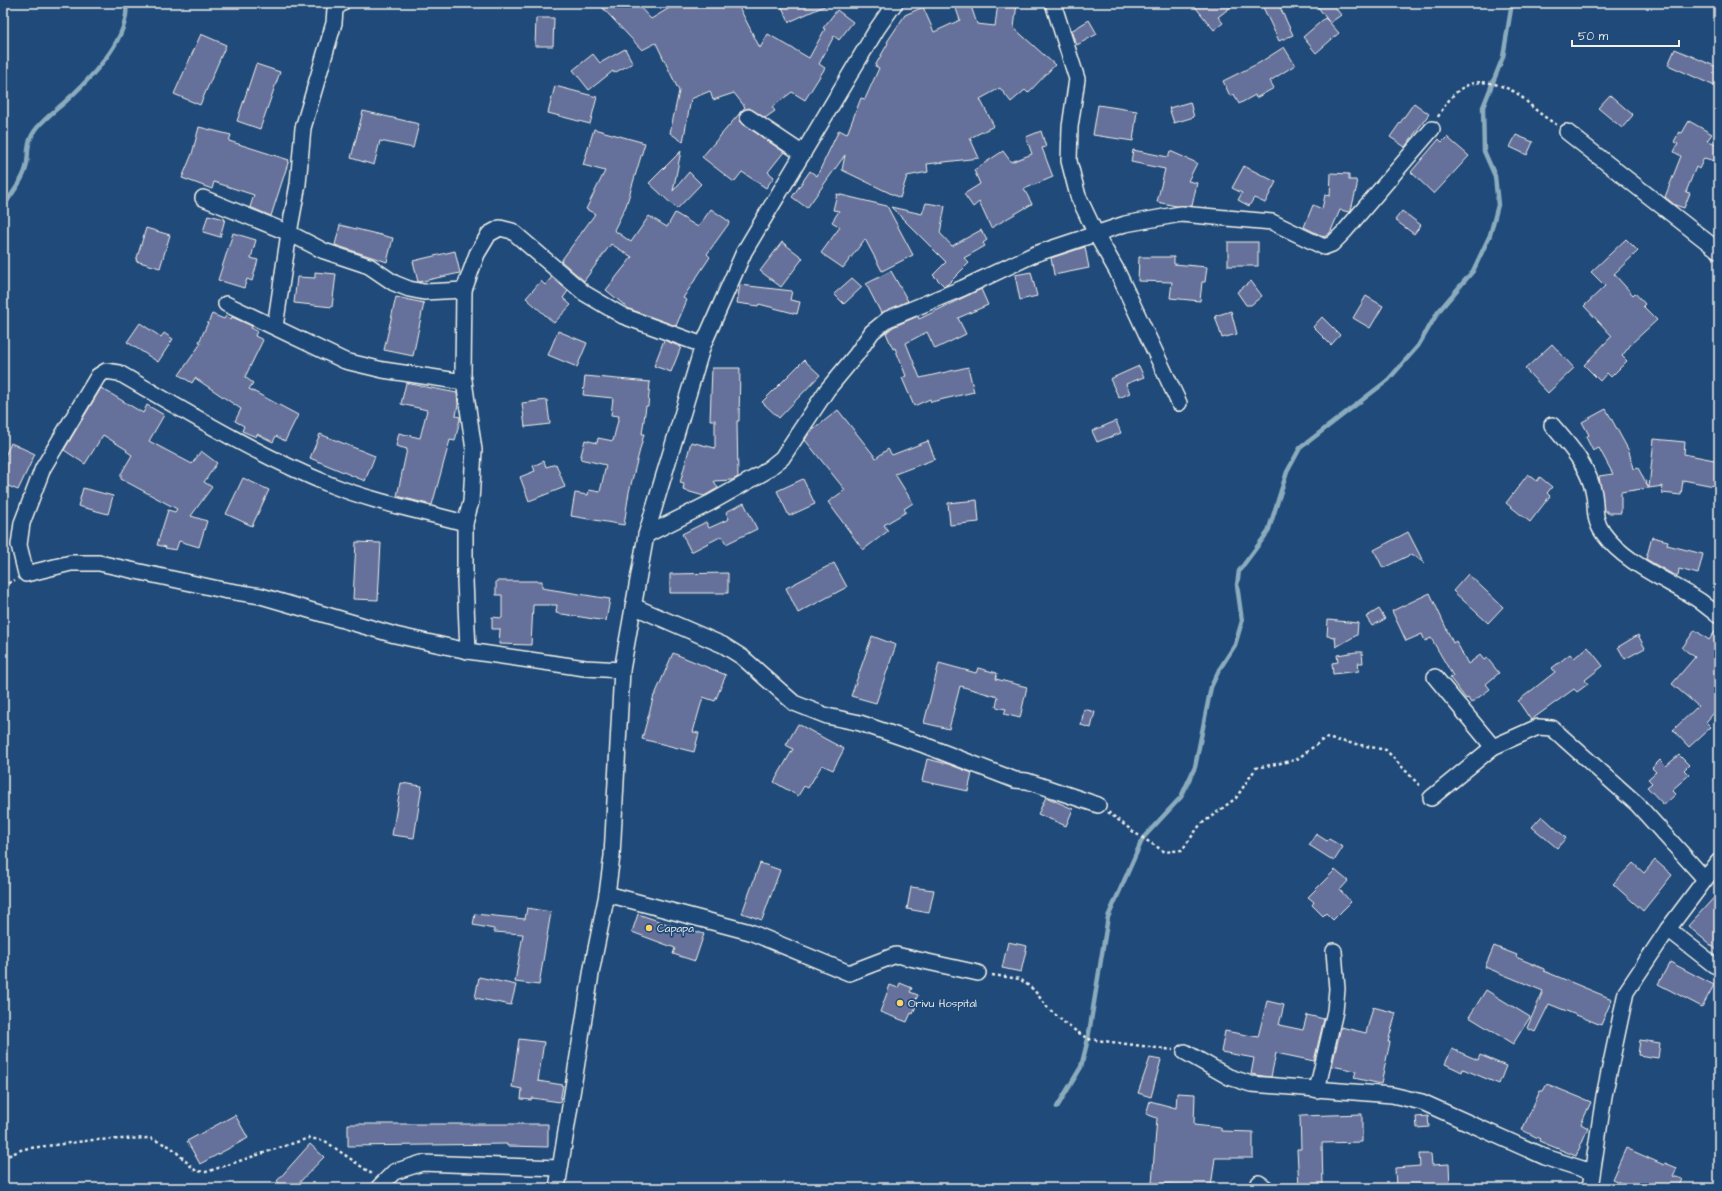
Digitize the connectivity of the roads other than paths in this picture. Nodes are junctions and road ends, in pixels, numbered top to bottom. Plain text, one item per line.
1 (342, 3) edge
2 (895, 3) edge
3 (1053, 3) edge
4 (748, 117) dead end
5 (1432, 129) road end
6 (1567, 132) road end
7 (802, 154) junction
8 (203, 198) dead end
9 (288, 233) junction
10 (1096, 234) junction
11 (1719, 251) edge
12 (464, 290) junction
13 (226, 304) dead end
14 (275, 327) junction
15 (703, 345) junction
16 (464, 382) junction
17 (1179, 403) dead end
18 (1552, 425) dead end
19 (465, 523) junction
20 (646, 535) junction
21 (633, 606) junction
22 (1719, 616) edge
23 (468, 651) junction
24 (622, 670) junction
25 (1435, 677) dead end
26 (1493, 747) junction
27 (1431, 798) road end
28 (1098, 805) road end
29 (1719, 861) edge
30 (1705, 879) junction
31 (607, 894) junction
32 (1668, 929) junction
33 (1334, 951) dead end
34 (1719, 967) edge
35 (978, 973) road end
36 (1185, 1052) road end
37 (1317, 1090) junction
38 (559, 1168) junction
39 (1592, 1172) junction
40 (381, 1185) edge
41 (557, 1188) edge
42 (1590, 1188) edge

1 - 9 street
2 - 7 street
3 - 10 street
4 - 7 street
5 - 10 street
6 - 11 street
7 - 15 street
8 - 9 street
9 - 12 street
9 - 14 street
10 - 17 street
10 - 20 street
12 - 15 street
12 - 16 street
13 - 14 street
14 - 16 street
15 - 20 street
16 - 19 street
18 - 22 street
19 - 23 street
19 - 23 street
20 - 21 street
21 - 24 street
21 - 28 street
23 - 24 street
24 - 31 street
25 - 26 street
26 - 27 street
26 - 30 street
29 - 30 street
30 - 32 street
31 - 35 street
31 - 38 street
32 - 34 street
32 - 39 street
33 - 37 street
36 - 37 street
37 - 39 street
38 - 40 street
38 - 41 street
39 - 42 street

